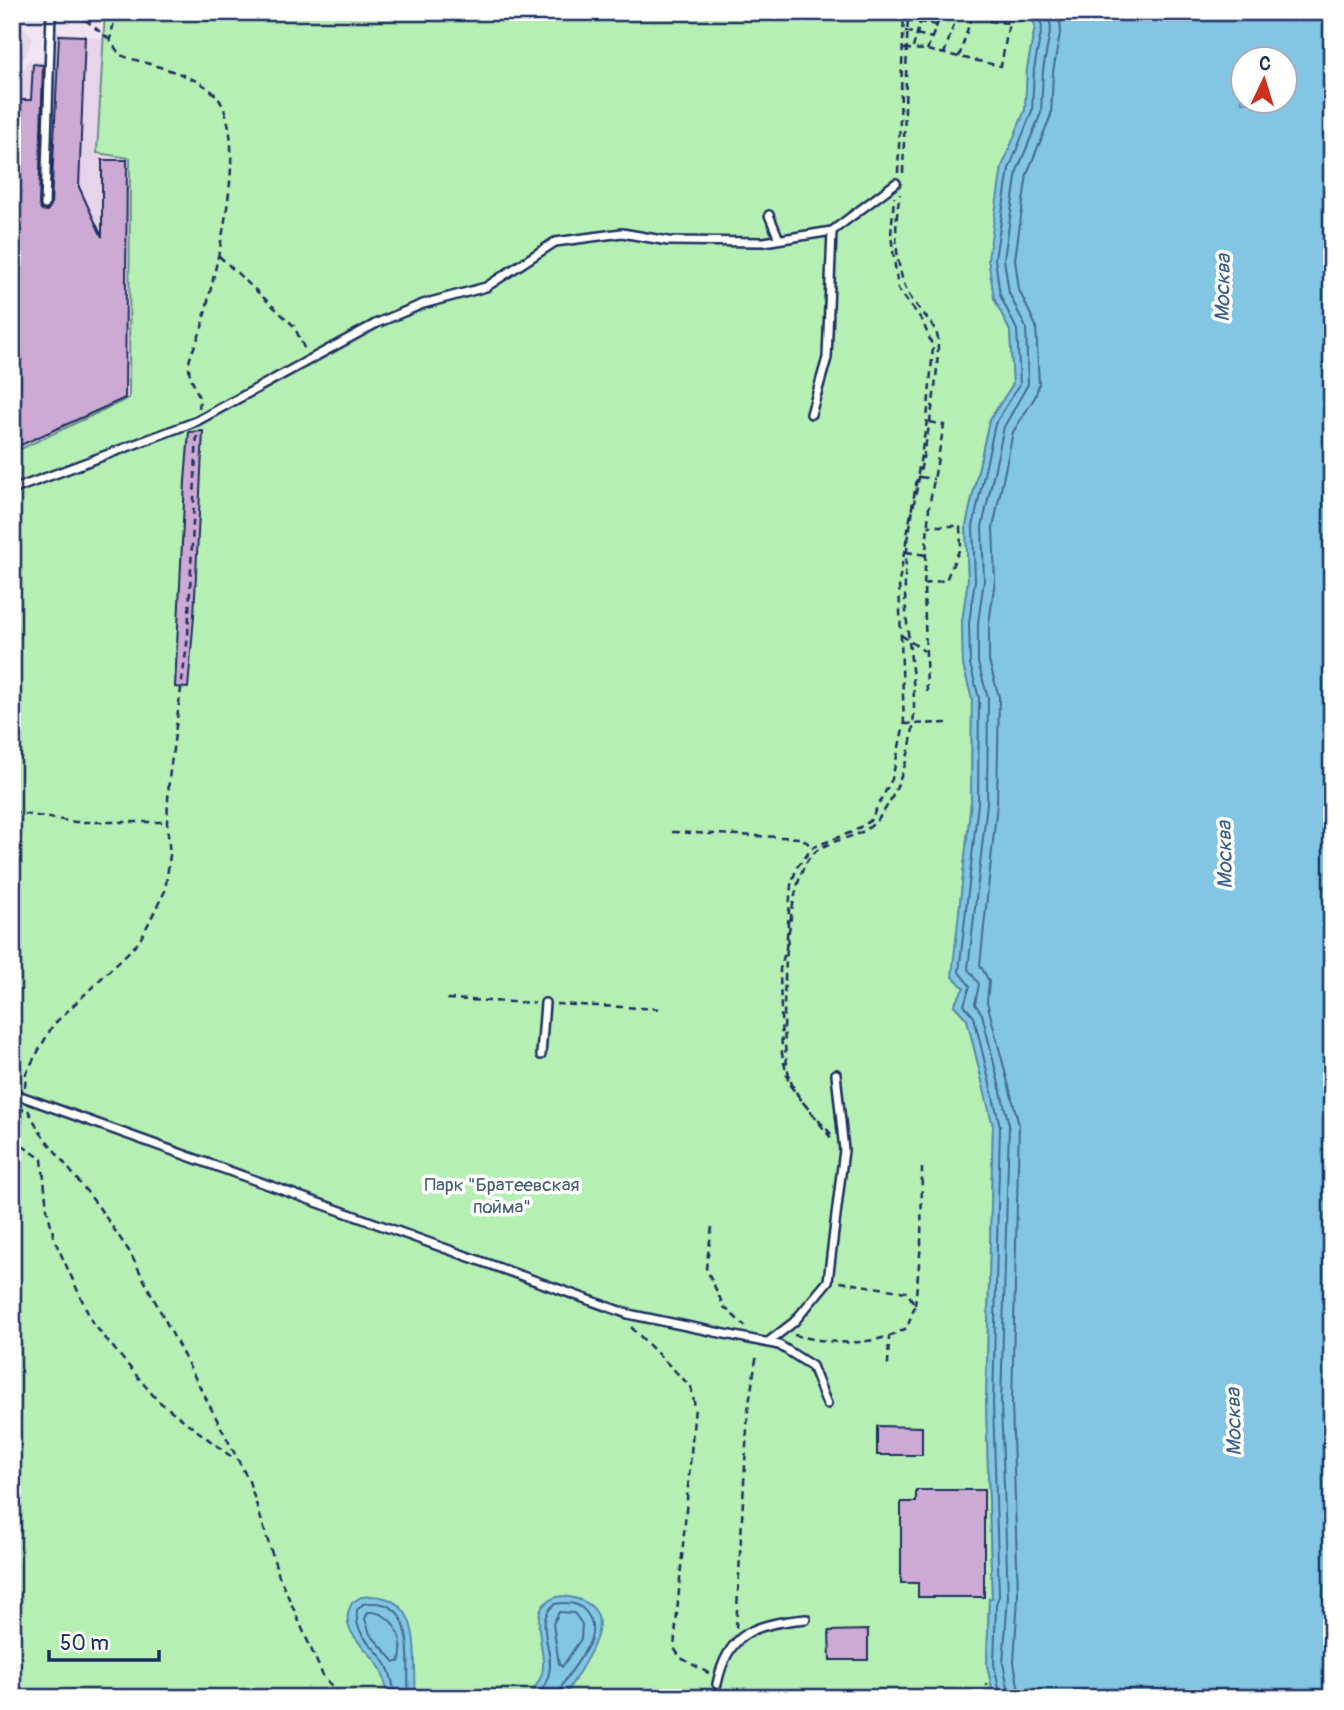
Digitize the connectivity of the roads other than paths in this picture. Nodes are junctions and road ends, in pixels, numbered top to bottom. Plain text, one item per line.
1 (51, 12) edge
2 (900, 184) road end
3 (45, 205) dead end
4 (769, 215) dead end
5 (832, 230) junction
6 (779, 239) junction
7 (811, 414) dead end
8 (12, 490) edge
9 (545, 1003) dead end
10 (541, 1055) dead end
11 (836, 1074) dead end
12 (12, 1093) edge
13 (764, 1341) junction
14 (827, 1404) dead end
15 (806, 1619) dead end
16 (717, 1684) road end

1 - 3 lane
2 - 5 lane
4 - 6 lane
5 - 6 lane
5 - 7 lane
6 - 8 lane
9 - 10 lane
11 - 13 lane
12 - 13 lane
13 - 14 lane
15 - 16 lane

